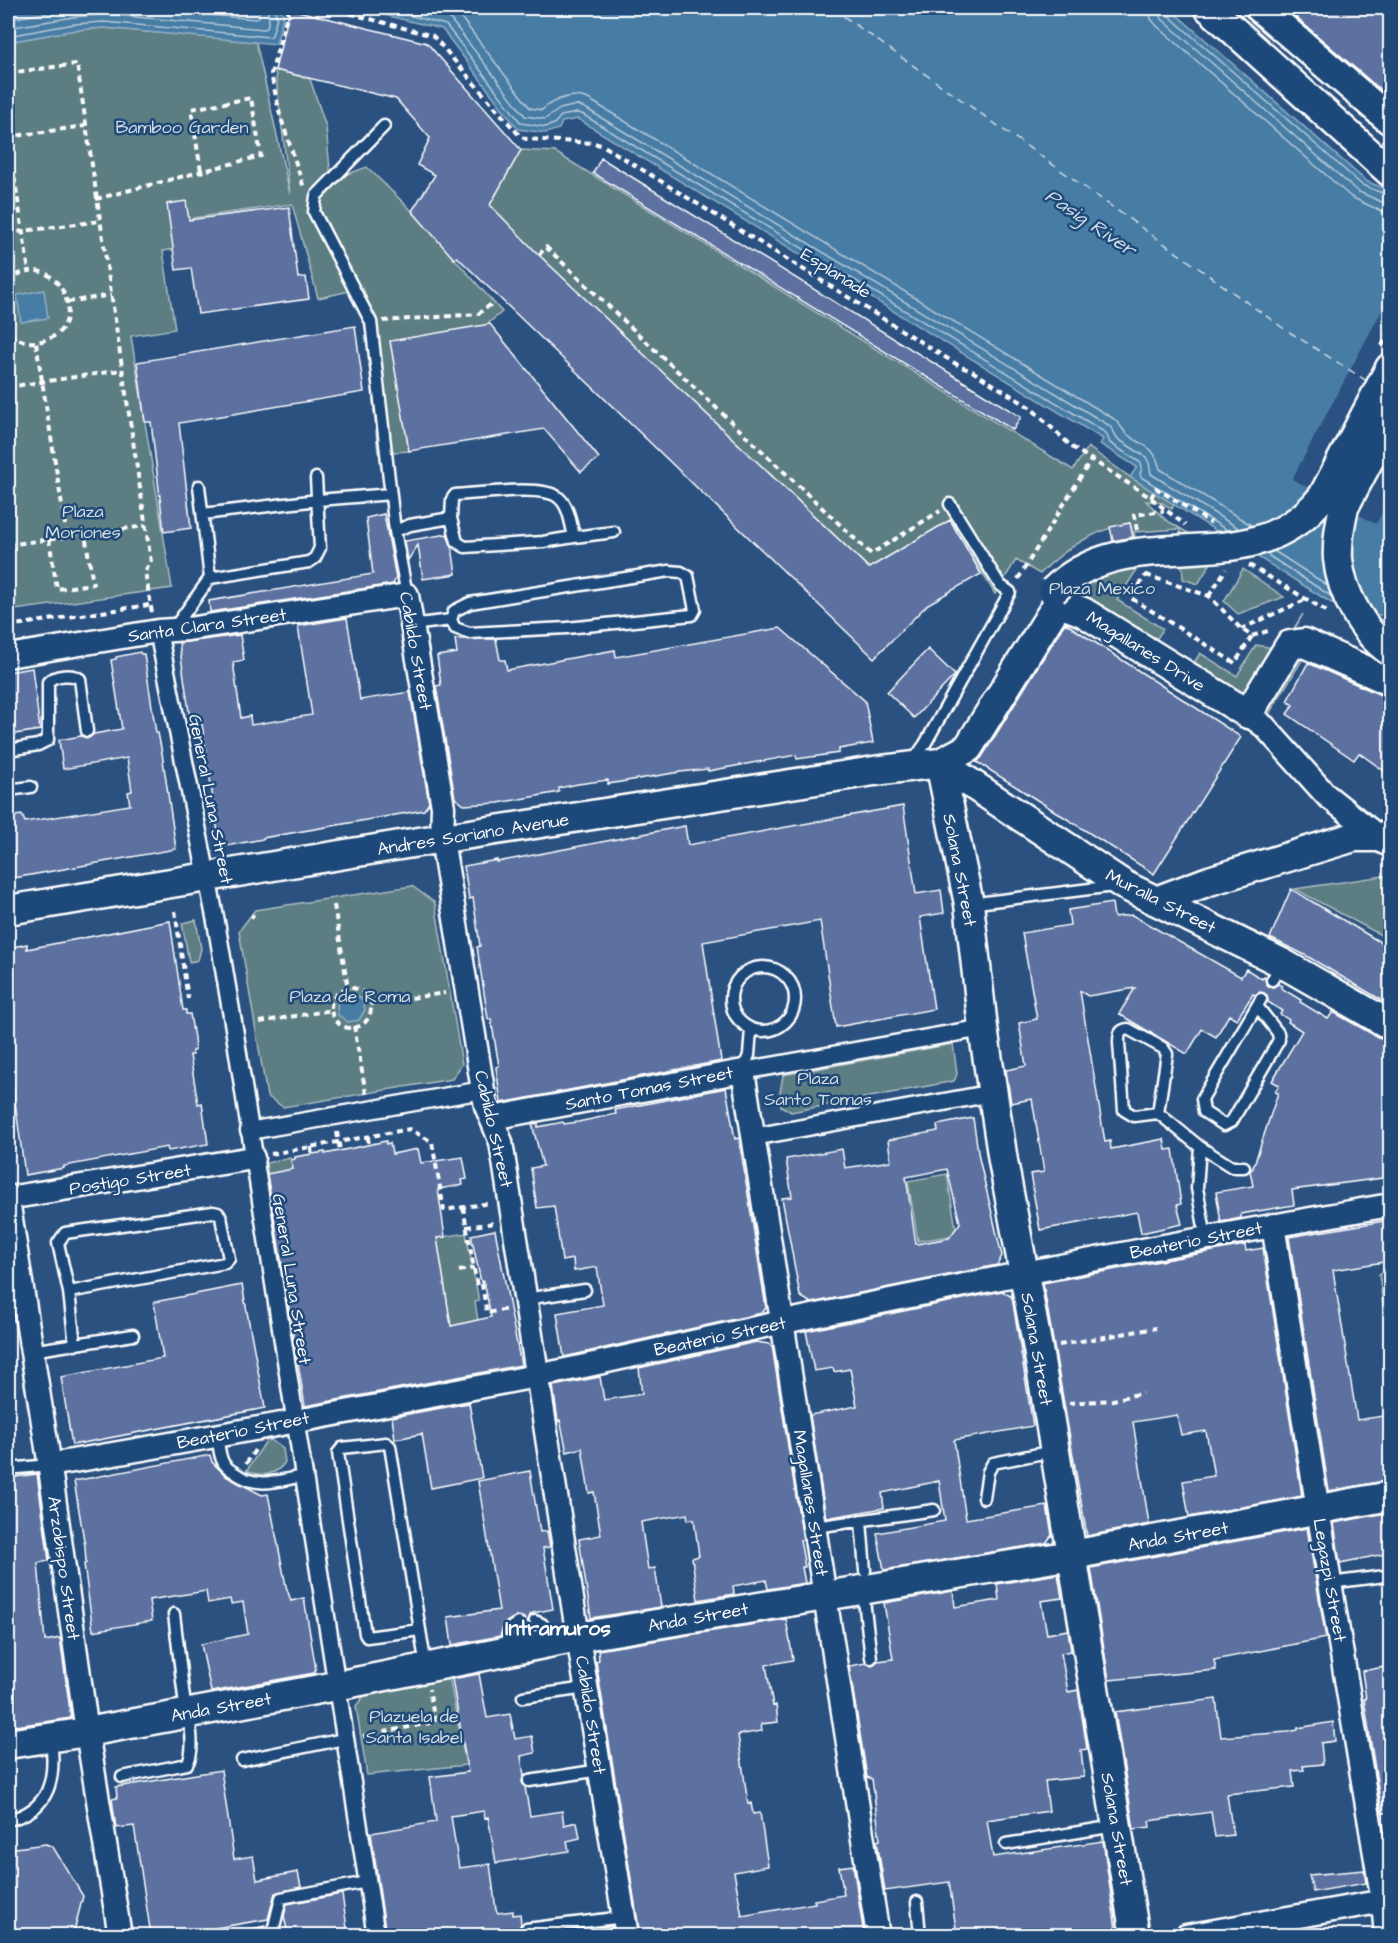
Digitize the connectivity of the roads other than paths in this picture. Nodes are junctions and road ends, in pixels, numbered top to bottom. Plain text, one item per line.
1 (1209, 8) edge
2 (1260, 8) edge
3 (1390, 120) edge
4 (384, 126) dead end
5 (1390, 172) edge
6 (1390, 368) edge
7 (1390, 420) edge
8 (316, 478) dead end
9 (199, 486) dead end
10 (391, 494) junction
11 (318, 501) junction
12 (950, 504) road end
13 (203, 514) junction
14 (451, 518) junction
15 (395, 531) junction
16 (614, 532) dead end
17 (574, 537) junction
18 (210, 578) junction
19 (406, 595) junction
20 (451, 620) junction
21 (412, 625) junction
22 (165, 630) junction
23 (1390, 651) edge
24 (8, 656) edge
25 (1390, 681) edge
26 (1248, 714) junction
27 (87, 731) dead end
28 (8, 750) edge
29 (940, 763) junction
30 (909, 767) junction
31 (31, 787) dead end
32 (8, 790) edge
33 (442, 839) junction
34 (1385, 839) edge
35 (207, 878) junction
36 (1124, 885) junction
37 (1156, 901) junction
38 (969, 904) junction
39 (8, 910) edge
40 (1259, 1002) joint
41 (1390, 1025) edge
42 (983, 1028) junction
43 (751, 1029) junction
44 (743, 1071) junction
45 (483, 1090) junction
46 (993, 1093) junction
47 (1158, 1113) junction
48 (492, 1118) junction
49 (249, 1131) junction
50 (753, 1137) junction
51 (1200, 1147) junction
52 (262, 1156) junction
53 (1244, 1167) dead end
54 (8, 1199) edge
55 (1390, 1205) edge
56 (1273, 1225) junction
57 (1206, 1238) junction
58 (1024, 1274) junction
59 (585, 1290) dead end
60 (69, 1292) junction
61 (518, 1304) junction
62 (782, 1322) junction
63 (133, 1335) dead end
64 (75, 1345) junction
65 (31, 1351) junction
66 (537, 1376) junction
67 (296, 1420) junction
68 (217, 1437) junction
69 (1054, 1450) junction
70 (49, 1465) junction
71 (8, 1469) edge
72 (303, 1476) junction
73 (1390, 1496) edge
74 (984, 1498) dead end
75 (934, 1510) dead end
76 (1318, 1510) junction
77 (861, 1521) junction
78 (815, 1527) junction
79 (1072, 1555) junction
80 (1385, 1576) dead end
81 (864, 1580) junction
82 (1330, 1583) junction
83 (826, 1595) junction
84 (174, 1614) dead end
85 (519, 1623) dead end
86 (420, 1630) junction
87 (554, 1633) junction
88 (508, 1651) junction
89 (871, 1658) dead end
90 (426, 1667) junction
91 (336, 1686) junction
92 (586, 1688) junction
93 (523, 1697) dead end
94 (188, 1713) junction
95 (87, 1732) junction
96 (51, 1738) junction
97 (344, 1739) junction
98 (8, 1744) edge
99 (242, 1760) dead end
100 (600, 1770) junction
101 (122, 1777) dead end
102 (529, 1781) dead end
103 (8, 1820) edge
104 (1117, 1826) junction
105 (1006, 1844) dead end
106 (368, 1882) junction
107 (1387, 1901) edge
108 (917, 1902) dead end
109 (625, 1926) edge
110 (526, 1929) dead end
111 (120, 1935) edge
112 (251, 1935) edge
113 (376, 1935) edge
114 (878, 1935) edge
115 (920, 1935) edge
116 (1135, 1935) edge
117 (1186, 1935) edge
118 (1386, 1935) edge

1 - 5 street
2 - 3 street
4 - 10 lane, Cabildo Street
6 - 29 street, bridge
7 - 23 street, bridge
8 - 11 lane
9 - 13 lane
10 - 11 lane
10 - 15 lane, Cabildo Street
11 - 13 lane
11 - 18 lane
12 - 30 lane
13 - 18 lane
14 - 15 lane
14 - 17 lane
14 - 17 lane
15 - 19 lane, Cabildo Street
16 - 17 lane
18 - 22 lane
19 - 21 street, Cabildo Street
19 - 22 street, Santa Clara Street
20 - 20 lane
20 - 21 lane
21 - 33 street, Cabildo Street
22 - 24 street, Santa Clara Street
22 - 35 street, General Luna Street
25 - 26 street
26 - 29 street, Magallanes Drive
26 - 34 street, Magallanes Drive
27 - 28 lane
29 - 30 street, Andres Soriano Avenue
29 - 36 street, Muralla Street
29 - 38 street, Solana Street
30 - 33 street, Andres Soriano Avenue
31 - 32 lane
33 - 35 street, Andres Soriano Avenue
33 - 45 street, Cabildo Street
34 - 37 street, Magallanes Drive
35 - 39 street, Andres Soriano Avenue
35 - 49 street, General Luna Street
36 - 37 street, Muralla Street
36 - 38 lane
37 - 41 street, Muralla Street
38 - 42 street, Solana Street
40 - 40 lane
42 - 44 street, Santo Tomas Street
42 - 46 street, Solana Street
43 - 43 lane
43 - 44 lane
44 - 48 street, Santo Tomas Street
44 - 50 street, Magallanes Street
45 - 48 street, Cabildo Street
45 - 49 street
46 - 50 street
46 - 58 street, Solana Street
47 - 47 lane
47 - 51 lane
48 - 61 street, Cabildo Street
49 - 52 street, General Luna Street
50 - 62 street, Magallanes Street
51 - 53 lane
51 - 57 lane
52 - 54 street, Postigo Street
52 - 67 street, General Luna Street
54 - 65 street, Arzobispo Street
55 - 56 street, Beaterio Street
56 - 57 street, Beaterio Street
56 - 76 street, Legazpi Street
57 - 58 street, Beaterio Street
58 - 62 street, Beaterio Street
58 - 69 street, Solana Street
59 - 61 lane
60 - 60 lane
60 - 64 lane
61 - 66 street, Cabildo Street
62 - 66 street, Beaterio Street
62 - 78 street, Magallanes Street
63 - 64 lane
64 - 65 lane
65 - 70 street, Arzobispo Street
66 - 67 street, Beaterio Street
66 - 87 street, Cabildo Street
67 - 68 street, Beaterio Street
67 - 72 street, General Luna Street
68 - 70 street, Beaterio Street
68 - 72 lane
69 - 74 lane
69 - 79 street, Solana Street
70 - 71 lane
70 - 95 street, Arzobispo Street
72 - 91 street, General Luna Street
73 - 76 street, Anda Street
75 - 77 lane
76 - 79 street, Anda Street
76 - 82 street, Legazpi Street
77 - 78 lane
77 - 81 lane
78 - 83 street, Magallanes Street
79 - 81 street, Anda Street
79 - 104 street, Solana Street
80 - 82 lane
81 - 83 street, Anda Street
81 - 89 lane
82 - 107 street, Legazpi Street
83 - 87 street, Anda Street
83 - 114 street, Magallanes Street
84 - 94 lane
85 - 88 lane
86 - 86 lane
86 - 90 lane
87 - 88 street, Anda Street
87 - 92 street, Cabildo Street
88 - 90 street, Anda Street
90 - 91 street, Anda Street
91 - 94 street, Anda Street
91 - 97 street, General Luna Street
92 - 93 lane
92 - 100 street, Cabildo Street
94 - 95 street, Anda Street
94 - 101 lane
95 - 96 street, Anda Street
95 - 111 street, Arzobispo Street
96 - 98 street, Anda Street
96 - 103 lane
97 - 99 lane
97 - 106 street, General Luna Street
100 - 102 lane
100 - 109 street, Cabildo Street
104 - 105 lane
104 - 116 street, Solana Street
106 - 112 lane
106 - 113 street, General Luna Street
107 - 117 street
107 - 118 street, Legazpi Street
108 - 115 lane
109 - 110 lane

